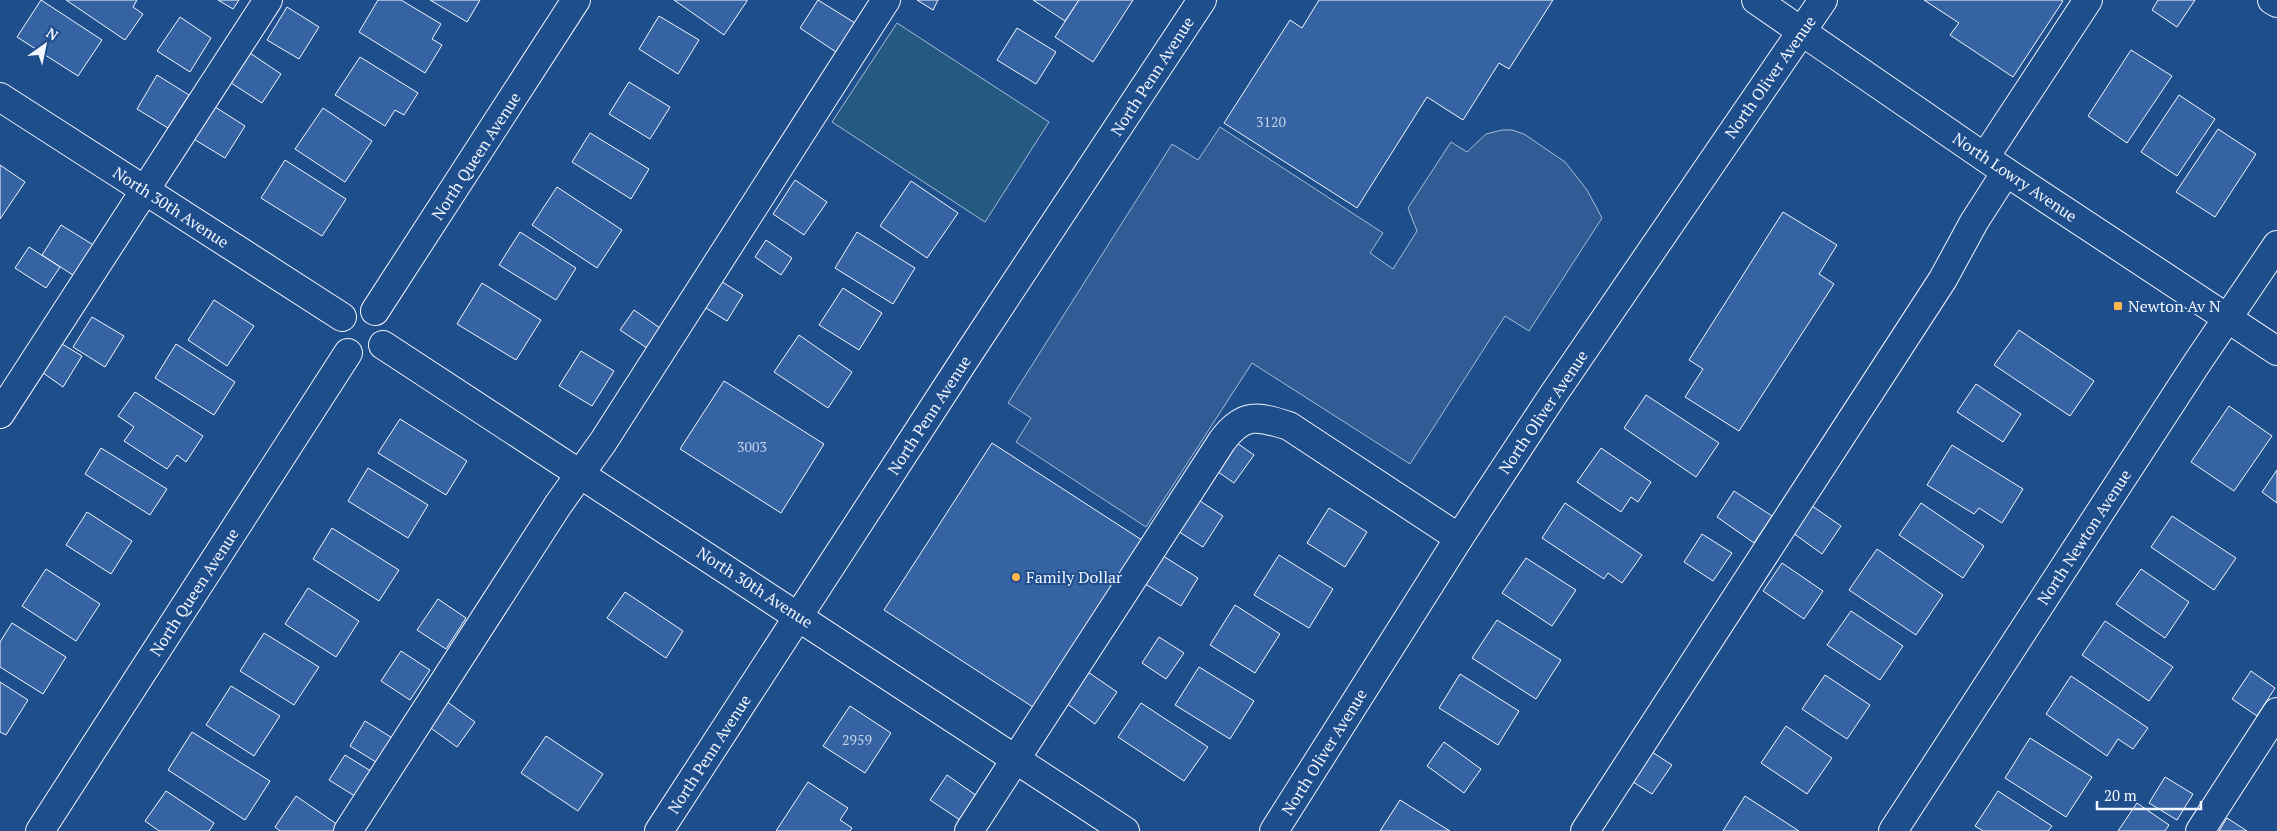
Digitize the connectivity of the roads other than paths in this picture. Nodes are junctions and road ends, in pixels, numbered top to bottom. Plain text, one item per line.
1 (268, 0) edge
2 (576, 0) edge
3 (886, 0) edge
4 (1202, 0) edge
5 (1756, 0) edge
6 (1823, 0) edge
7 (2088, 0) edge
8 (2272, 0) edge
9 (2277, 3) edge
10 (1803, 31) junction
11 (0, 97) edge
12 (1995, 164) junction
13 (145, 190) junction
14 (2277, 245) edge
15 (375, 311) junction
16 (342, 318) junction
17 (2228, 318) junction
18 (383, 345) junction
19 (2277, 350) edge
20 (348, 353) junction
21 (0, 414) edge
22 (581, 474) junction
23 (1460, 538) junction
24 (798, 615) junction
25 (2277, 712) edge
26 (1016, 758) junction
27 (40, 831) edge
28 (348, 831) edge
29 (660, 831) edge
30 (969, 831) edge
31 (1125, 831) edge
32 (1274, 831) edge
33 (1585, 831) edge
34 (1893, 831) edge
35 (2200, 831) edge

1 - 13 street
2 - 15 street, North Queen Avenue
3 - 22 street
4 - 24 street, North Penn Avenue
5 - 10 street, North Lowry Avenue
6 - 10 street, North Oliver Avenue
7 - 12 street
8 - 9 street
10 - 12 street, North Lowry Avenue
10 - 23 street, North Oliver Avenue
11 - 13 street, North 30th Avenue
12 - 17 street, North Lowry Avenue
12 - 33 street
13 - 16 street, North 30th Avenue
13 - 21 street
14 - 17 street, North Newton Avenue
15 - 16 street
15 - 18 street
16 - 20 street
17 - 19 street, North Lowry Avenue
17 - 34 street, North Newton Avenue
18 - 20 street
18 - 22 street, North 30th Avenue
20 - 27 street, North Queen Avenue
22 - 24 street, North 30th Avenue
22 - 28 street
23 - 26 street
23 - 32 street, North Oliver Avenue
24 - 26 street, North 30th Avenue
24 - 29 street, North Penn Avenue
25 - 35 street
26 - 30 street
26 - 31 street, North 30th Avenue

